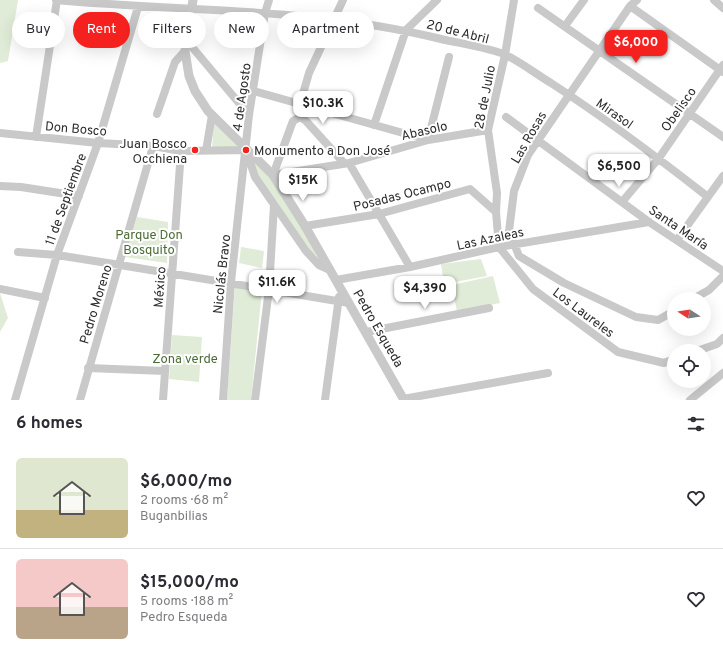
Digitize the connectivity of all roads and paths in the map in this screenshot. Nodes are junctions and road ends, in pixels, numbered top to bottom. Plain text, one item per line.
1 (57, 0) edge
2 (153, 0) edge
3 (269, 0) edge
4 (343, 0) edge
5 (437, 0) edge
6 (514, 0) edge
7 (584, 0) edge
8 (637, 0) edge
9 (714, 0) edge
10 (189, 4) edge
11 (630, 6) junction
12 (138, 7) junction
13 (159, 8) junction
14 (538, 8) dead end
15 (723, 8) edge
16 (257, 12) edge
17 (265, 12) edge
18 (338, 12) edge
19 (374, 25) edge
20 (565, 26) junction
21 (406, 30) junction
22 (186, 48) edge
23 (193, 48) edge
24 (260, 48) edge
25 (321, 48) edge
26 (185, 51) junction
27 (599, 51) junction
28 (505, 55) junction
29 (448, 57) dead end
30 (722, 69) edge
31 (254, 91) junction
32 (568, 95) junction
33 (300, 104) junction
34 (690, 113) junction
35 (157, 114) dead end
36 (212, 115) junction
37 (249, 115) junction
38 (506, 117) dead end
39 (374, 125) junction
40 (488, 130) junction
41 (0, 133) edge
42 (36, 137) junction
43 (723, 137) edge
44 (428, 140) junction
45 (537, 140) junction
46 (98, 143) junction
47 (153, 146) junction
48 (246, 150) junction
49 (181, 151) junction
50 (206, 151) junction
51 (659, 158) junction
52 (346, 163) junction
53 (273, 175) junction
54 (723, 176) edge
55 (0, 186) edge
56 (78, 196) junction
57 (708, 197) junction
58 (622, 202) junction
59 (274, 205) junction
60 (496, 212) junction
61 (379, 214) junction
62 (649, 222) junction
63 (306, 226) junction
64 (677, 240) junction
65 (513, 245) junction
66 (500, 247) junction
67 (18, 252) dead end
68 (57, 255) junction
69 (120, 265) junction
70 (410, 267) junction
71 (330, 270) junction
72 (723, 271) edge
73 (172, 273) junction
74 (723, 276) edge
75 (231, 282) junction
76 (338, 284) junction
77 (269, 289) junction
78 (0, 290) edge
79 (705, 292) edge
80 (45, 298) junction
81 (339, 301) junction
82 (349, 303) junction
83 (489, 308) dead end
84 (667, 314) edge
85 (366, 332) junction
86 (723, 338) edge
87 (711, 346) edge
88 (667, 362) edge
89 (88, 368) junction
90 (165, 371) junction
91 (548, 373) dead end
92 (723, 373) edge
93 (15, 400) edge
94 (80, 400) edge
95 (163, 400) edge
96 (223, 400) edge
97 (255, 400) edge
98 (326, 400) edge
99 (404, 400) edge
100 (690, 400) edge

1 - 12 street, 20 de Abril
1 - 42 street
2 - 13 street
3 - 17 street, 4 de Agosto
4 - 18 street
5 - 21 street
6 - 28 street, 28 de Julio
7 - 20 street
8 - 11 street, Las Rosas
9 - 15 street
10 - 13 street, 20 de Abril
10 - 16 street, 20 de Abril
11 - 27 street, Las Rosas
11 - 30 street
12 - 13 street, 20 de Abril
12 - 46 street, 11 de Septiembre
14 - 20 street
19 - 21 street, 20 de Abril
20 - 27 street
21 - 28 street, 20 de Abril
21 - 39 street
22 - 26 street, Pedro Esqueda
23 - 37 street
24 - 31 street, 4 de Agosto
25 - 33 street
26 - 35 street
26 - 36 street, Pedro Esqueda
27 - 32 street, Las Rosas
27 - 34 street
28 - 32 street, Mirasol
28 - 40 street, 28 de Julio
29 - 44 street
30 - 34 street, Obelisco
31 - 33 street
31 - 37 street, 4 de Agosto
32 - 45 street, Las Rosas
32 - 51 street, Mirasol
33 - 39 street
34 - 43 street
34 - 51 street, Obelisco
36 - 48 street, Pedro Esqueda
36 - 50 street
37 - 48 street, 4 de Agosto
38 - 45 street, Santa María
39 - 44 street
40 - 44 street, Abasolo
40 - 60 street, 28 de Julio
41 - 42 street, Don Bosco
42 - 46 street, Don Bosco
44 - 52 street, Abasolo
45 - 58 street, Santa María
45 - 65 street, Las Rosas
46 - 47 street, Don Bosco
46 - 56 street, 11 de Septiembre
47 - 49 street, Don Bosco
47 - 69 street, Pedro Moreno
48 - 50 street, Don Bosco
48 - 53 street, Pedro Esqueda
48 - 59 street, Pedro Esqueda
48 - 75 street, Nicolás Bravo
49 - 50 street, Don Bosco
49 - 73 street, México
51 - 57 street, Mirasol
51 - 58 street, Obelisco
52 - 53 street, Abasolo
52 - 53 street
52 - 61 street
53 - 63 street, Pedro Esqueda
54 - 57 street
55 - 56 street
56 - 68 street, 11 de Septiembre
57 - 64 street
58 - 62 street, Santa María
59 - 71 street, Pedro Esqueda
59 - 77 street
60 - 61 street, Posadas Ocampo
60 - 66 street, 28 de Julio
61 - 63 street, Posadas Ocampo
61 - 70 street
62 - 64 street, Santa María
62 - 65 street, Las Azaleas
63 - 71 street, Pedro Esqueda
64 - 72 street, Santa María
65 - 66 street, Las Azaleas
65 - 84 street, Las Rosas
66 - 70 street, Las Azaleas
66 - 88 street, Los Laureles
67 - 68 street
68 - 69 street
68 - 80 street, 11 de Septiembre
69 - 73 street
69 - 89 street, Pedro Moreno
70 - 76 street, Las Azaleas
71 - 76 street, Pedro Esqueda
73 - 75 street
73 - 90 street, México
74 - 79 street
75 - 77 street
75 - 96 street, Nicolás Bravo
76 - 81 street
76 - 82 street, Pedro Esqueda
77 - 81 street
77 - 97 street
78 - 80 street
80 - 93 street, 11 de Septiembre
81 - 82 street
81 - 98 street
82 - 85 street, Pedro Esqueda
83 - 85 street
85 - 99 street, Pedro Esqueda
86 - 87 street
89 - 90 street
89 - 94 street, Pedro Moreno
90 - 95 street, México
91 - 99 street
92 - 100 street

